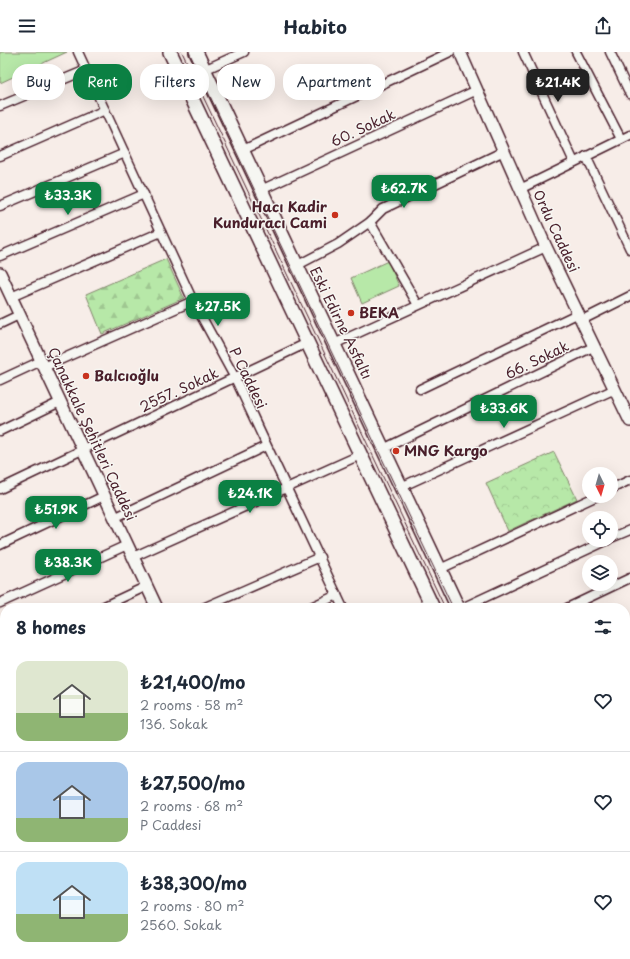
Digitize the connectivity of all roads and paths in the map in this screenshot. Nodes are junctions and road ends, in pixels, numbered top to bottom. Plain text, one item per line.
1 (78, 52) edge
2 (170, 52) edge
3 (196, 52) edge
4 (244, 52) edge
5 (450, 52) edge
6 (460, 52) edge
7 (523, 52) edge
8 (576, 52) edge
9 (610, 52) edge
10 (83, 64) edge
11 (201, 64) edge
12 (209, 68) edge
13 (73, 75) edge
14 (209, 81) edge
15 (476, 90) junction
16 (630, 94) edge
17 (100, 100) edge
18 (0, 106) edge
19 (105, 110) junction
20 (630, 135) edge
21 (621, 139) junction
22 (242, 150) junction
23 (504, 151) junction
24 (125, 153) junction
25 (0, 156) edge
26 (586, 156) junction
27 (574, 162) junction
28 (520, 189) junction
29 (261, 190) junction
30 (144, 194) junction
31 (0, 206) edge
32 (370, 222) junction
33 (162, 232) junction
34 (546, 247) junction
35 (630, 249) edge
36 (0, 256) edge
37 (296, 266) junction
38 (0, 273) edge
39 (630, 296) edge
40 (11, 297) junction
41 (193, 301) junction
42 (418, 304) junction
43 (19, 315) junction
44 (581, 316) junction
45 (0, 324) edge
46 (307, 343) junction
47 (334, 344) junction
48 (595, 346) junction
49 (42, 364) junction
50 (234, 378) junction
51 (0, 380) edge
52 (420, 389) dead end
53 (615, 389) junction
54 (60, 402) junction
55 (630, 421) edge
56 (0, 431) edge
57 (266, 446) junction
58 (383, 449) junction
59 (83, 450) junction
60 (360, 455) junction
61 (630, 480) edge
62 (618, 486) edge
63 (401, 487) junction
64 (286, 488) junction
65 (0, 489) edge
66 (104, 496) junction
67 (582, 503) edge
68 (114, 518) junction
69 (630, 530) edge
70 (618, 535) edge
71 (0, 545) edge
72 (127, 545) junction
73 (593, 547) edge
74 (320, 556) junction
75 (133, 557) junction
76 (440, 569) junction
77 (630, 578) edge
78 (147, 586) junction
79 (338, 595) junction
80 (0, 603) edge
81 (111, 603) edge
82 (155, 603) edge
83 (215, 603) edge
84 (320, 603) edge
85 (341, 603) edge
86 (431, 603) edge
87 (456, 603) edge
88 (473, 603) edge
89 (578, 603) edge

1 - 10 street, P Caddesi
2 - 46 main road
3 - 11 main road, Eski Edirne Asfaltı
4 - 12 street
5 - 22 street
6 - 15 main road, Ordu Caddesi
7 - 27 street
8 - 21 street
9 - 16 street
13 - 18 street
14 - 22 main road, Eski Edirne Asfaltı
15 - 23 main road, Ordu Caddesi
15 - 29 street, 60. Sokak
17 - 19 street, P Caddesi
19 - 24 street, P Caddesi
19 - 25 street
20 - 21 street
21 - 26 street
22 - 29 main road, Eski Edirne Asfaltı
23 - 28 main road, Ordu Caddesi
23 - 32 street
24 - 30 street, P Caddesi
24 - 31 street
26 - 27 street
26 - 35 street
27 - 28 street
28 - 34 main road, Ordu Caddesi
29 - 37 main road, Eski Edirne Asfaltı
30 - 33 street, P Caddesi
30 - 36 street
32 - 37 street
32 - 42 street
33 - 40 street
33 - 41 street, P Caddesi
34 - 42 street
34 - 44 main road, Ordu Caddesi
37 - 47 main road, Eski Edirne Asfaltı
38 - 40 main road, Çanakkale Şehitleri Caddesi
39 - 44 street
40 - 43 main road, Çanakkale Şehitleri Caddesi
41 - 49 street
41 - 50 street, P Caddesi
42 - 47 street
43 - 45 street
43 - 49 main road, Çanakkale Şehitleri Caddesi
44 - 48 main road, Ordu Caddesi
44 - 52 street
46 - 50 street, 2557. Sokak
46 - 60 main road
47 - 58 main road, Eski Edirne Asfaltı
48 - 53 main road, Ordu Caddesi
48 - 58 street, 66. Sokak
49 - 51 street
49 - 54 main road, Çanakkale Şehitleri Caddesi
50 - 57 street, P Caddesi
50 - 59 street, 2557. Sokak
53 - 55 main road, Ordu Caddesi
53 - 63 street
54 - 56 street
54 - 59 main road, Çanakkale Şehitleri Caddesi
57 - 64 street, P Caddesi
57 - 68 street
58 - 63 main road, Eski Edirne Asfaltı
59 - 65 street, 2557. Sokak
59 - 66 main road, Çanakkale Şehitleri Caddesi
60 - 64 street
60 - 86 main road
61 - 62 street
63 - 76 main road, Eski Edirne Asfaltı
64 - 74 street, P Caddesi
64 - 75 street
66 - 68 main road, Çanakkale Şehitleri Caddesi
66 - 71 street
67 - 76 street
68 - 72 main road, Çanakkale Şehitleri Caddesi
69 - 70 street
72 - 75 main road, Çanakkale Şehitleri Caddesi
72 - 80 street
73 - 88 street
74 - 79 street, P Caddesi
74 - 83 street
75 - 78 main road, Çanakkale Şehitleri Caddesi
76 - 87 main road, Eski Edirne Asfaltı
77 - 89 street
78 - 81 street
78 - 82 main road, Çanakkale Şehitleri Caddesi
79 - 84 street
79 - 85 street, P Caddesi

